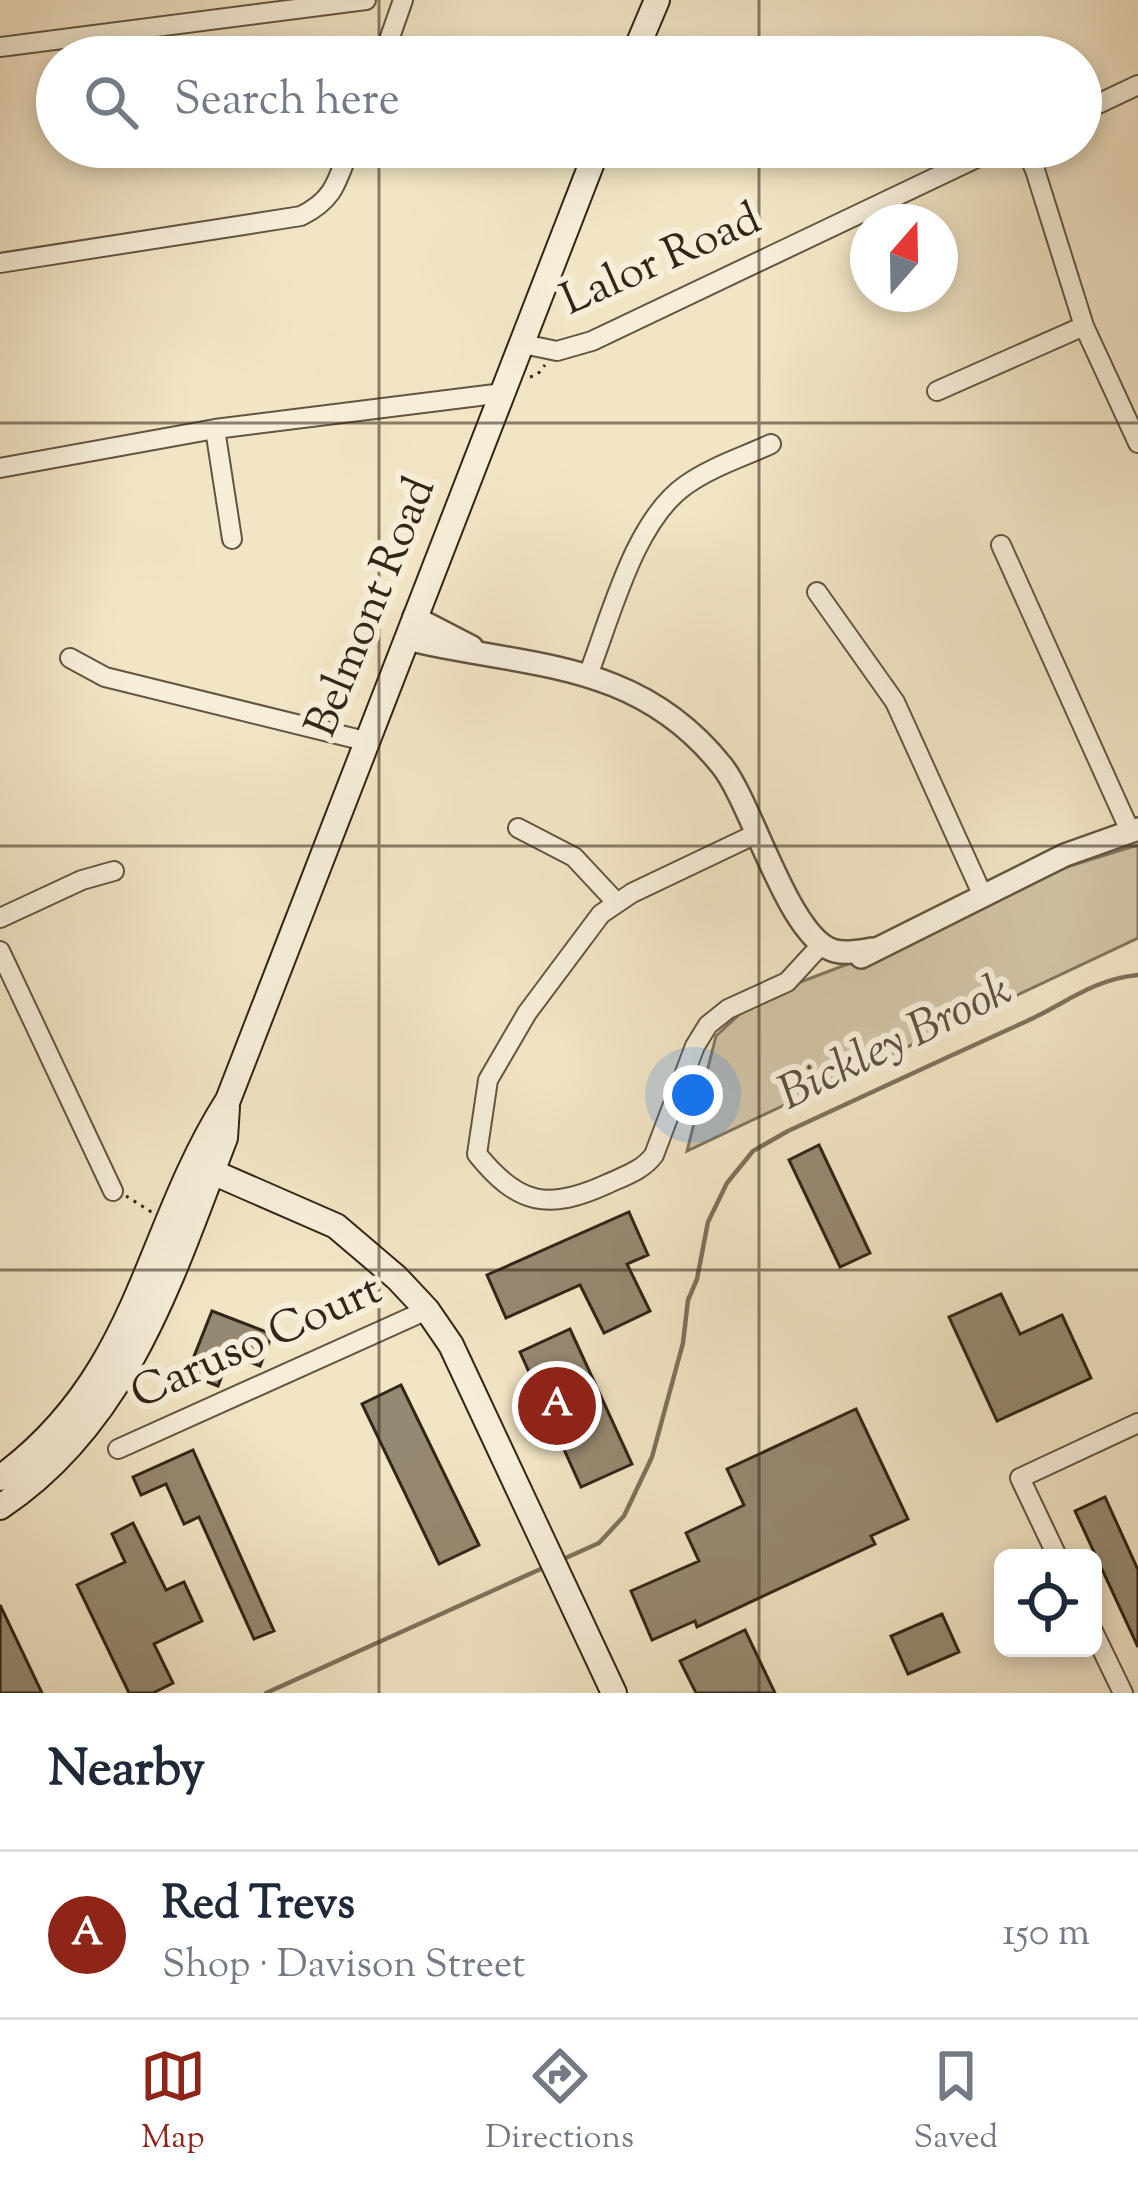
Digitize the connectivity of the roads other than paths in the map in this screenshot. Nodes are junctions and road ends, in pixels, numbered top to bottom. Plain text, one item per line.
1 (366, 0) edge
2 (404, 0) edge
3 (654, 3) edge
4 (86, 36) edge
5 (390, 36) edge
6 (641, 36) edge
7 (36, 42) edge
8 (0, 47) edge
9 (1138, 85) edge
10 (1102, 102) edge
11 (342, 168) edge
12 (590, 168) edge
13 (955, 168) edge
14 (1034, 168) edge
15 (0, 263) edge
16 (1084, 326) junction
17 (523, 344) junction
18 (937, 391) dead end
19 (502, 393) junction
20 (215, 429) junction
21 (1138, 443) edge
22 (771, 444) dead end
23 (0, 468) edge
24 (232, 538) dead end
25 (1001, 544) dead end
26 (817, 592) dead end
27 (411, 628) junction
28 (70, 658) dead end
29 (588, 675) junction
30 (365, 741) junction
31 (518, 828) dead end
32 (1134, 830) edge
33 (758, 833) junction
34 (114, 871) dead end
35 (982, 896) junction
36 (616, 902) junction
37 (0, 918) edge
38 (0, 951) edge
39 (818, 951) junction
40 (199, 1178) junction
41 (113, 1192) road end
42 (428, 1310) junction
43 (1138, 1423) edge
44 (118, 1449) dead end
45 (0, 1478) edge
46 (0, 1507) edge
47 (1054, 1549) edge
48 (1102, 1650) edge
49 (614, 1693) edge
50 (1123, 1693) edge

1 - 4 street
2 - 5 street
3 - 6 main road
7 - 8 street
9 - 10 street
11 - 15 street
12 - 17 main road, Belmont Road
13 - 17 street, Lalor Road
14 - 16 street
16 - 18 street
16 - 21 street
17 - 19 main road, Belmont Road
19 - 20 street
19 - 27 main road, Belmont Road
20 - 23 street
20 - 24 street
22 - 29 street
25 - 32 street
26 - 35 street
27 - 29 street
27 - 30 main road, Belmont Road
28 - 30 street
29 - 33 street
30 - 40 main road, Belmont Road
31 - 36 street
32 - 35 street
33 - 36 street
33 - 39 street
34 - 37 street
35 - 39 street
36 - 39 street
38 - 41 street
40 - 42 main road
40 - 45 main road
40 - 46 main road
42 - 44 street, Caruso Court
42 - 49 main road
43 - 47 street
48 - 50 street

